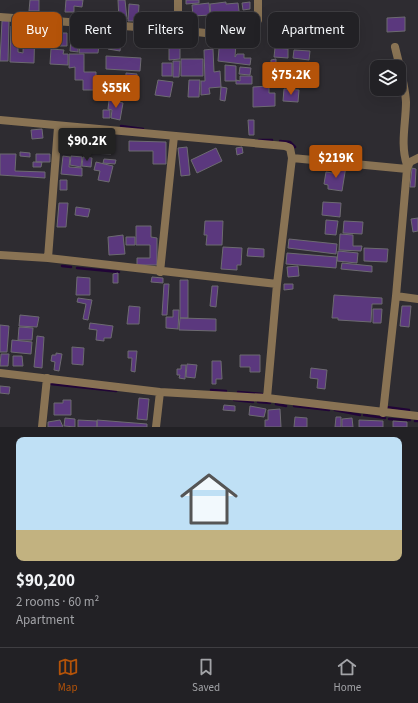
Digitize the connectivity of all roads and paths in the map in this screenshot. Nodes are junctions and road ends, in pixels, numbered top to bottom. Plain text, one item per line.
1 (178, 0) edge
2 (258, 0) edge
3 (178, 12) edge
4 (0, 17) edge
5 (134, 27) edge
6 (198, 32) edge
7 (395, 47) dead end
8 (0, 120) edge
9 (58, 127) junction
10 (174, 136) junction
11 (292, 158) junction
12 (418, 158) edge
13 (407, 167) junction
14 (0, 255) edge
15 (48, 258) junction
16 (160, 272) junction
17 (277, 284) junction
18 (396, 296) junction
19 (418, 299) edge
20 (0, 373) edge
21 (47, 378) junction
22 (160, 392) junction
23 (267, 398) junction
24 (383, 412) junction
25 (418, 416) edge
26 (42, 427) edge
27 (156, 427) edge

1 - 3 street
2 - 6 street
4 - 5 street
7 - 13 street
8 - 9 street
9 - 10 street
9 - 15 street
10 - 11 street
10 - 16 street
11 - 13 street
11 - 17 street
12 - 13 street
13 - 18 street
14 - 15 street
15 - 16 street
16 - 17 street
17 - 23 street
18 - 19 street
18 - 24 street
20 - 21 street
21 - 22 street
21 - 26 street
22 - 23 street
22 - 27 street
23 - 24 street
24 - 25 street

